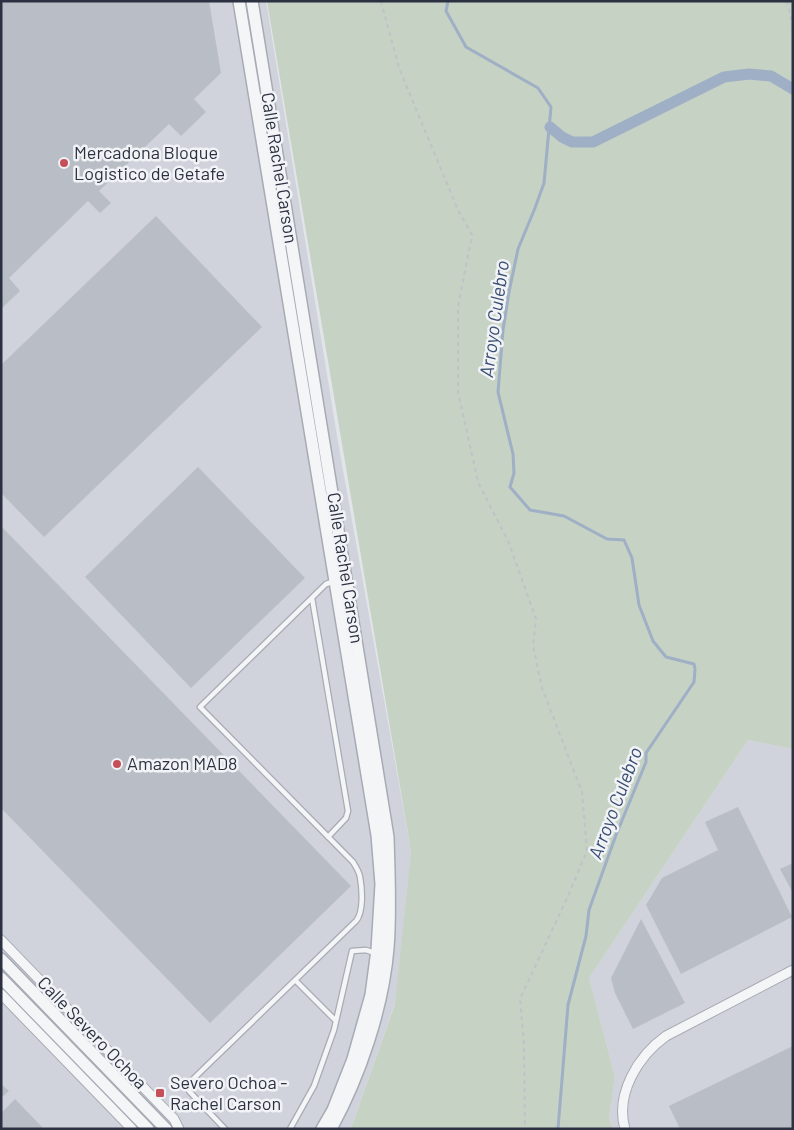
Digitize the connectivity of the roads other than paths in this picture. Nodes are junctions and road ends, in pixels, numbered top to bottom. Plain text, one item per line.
1 (239, 1) edge
2 (252, 1) edge
3 (335, 581) junction
4 (312, 598) junction
5 (328, 837) junction
6 (1, 940) edge
7 (377, 953) junction
8 (1, 959) edge
9 (793, 970) edge
10 (1, 978) edge
11 (295, 980) junction
12 (1, 994) edge
13 (336, 1021) junction
14 (132, 1129) edge
15 (148, 1129) edge
16 (166, 1129) edge
17 (179, 1129) edge
18 (225, 1129) edge
19 (290, 1129) edge
20 (322, 1129) edge
21 (331, 1129) edge
22 (625, 1129) edge

1 - 3 street, Calle Rachel Carson
2 - 21 street, Calle Rachel Carson
3 - 4 lane
3 - 7 street, Calle Rachel Carson
4 - 5 lane
4 - 5 lane
5 - 11 lane
6 - 17 street, Calle Severo Ochoa
7 - 13 lane
7 - 20 street, Calle Rachel Carson
8 - 16 street, Calle Severo Ochoa
9 - 22 street
10 - 15 street, Calle Severo Ochoa
11 - 13 lane
11 - 18 lane
12 - 14 street
13 - 19 lane

